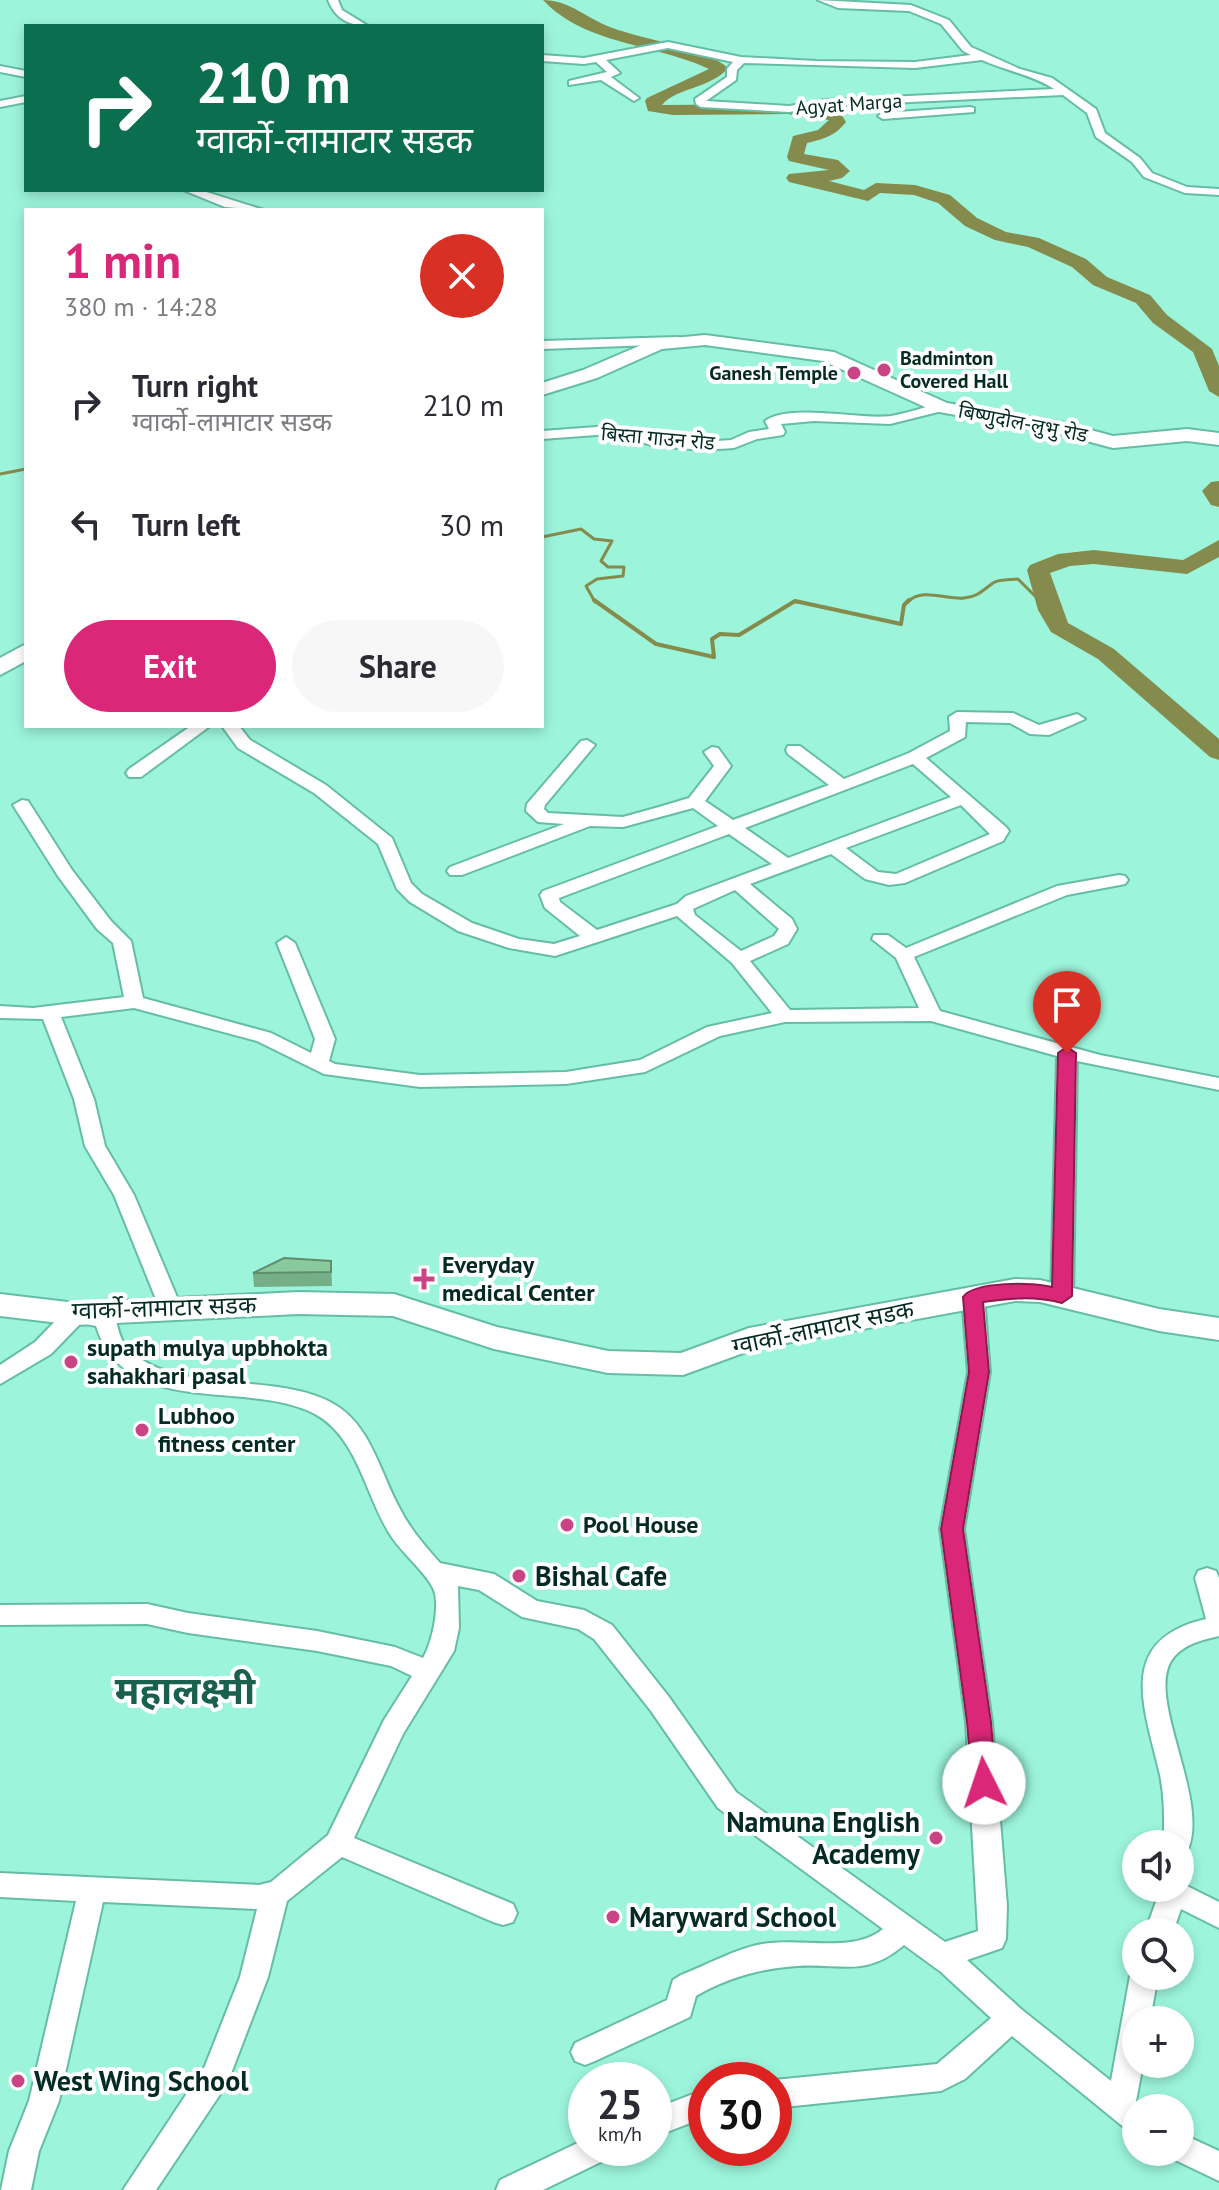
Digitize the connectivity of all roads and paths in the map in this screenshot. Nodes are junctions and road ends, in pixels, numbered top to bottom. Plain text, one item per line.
1 (333, 0) edge
2 (823, 0) edge
3 (359, 24) edge
4 (986, 56) junction
5 (544, 57) edge
6 (599, 59) junction
7 (741, 60) junction
8 (846, 63) junction
9 (0, 69) edge
10 (24, 74) edge
11 (603, 76) junction
12 (826, 77) dead end
13 (573, 83) dead end
14 (1063, 92) junction
15 (994, 95) junction
16 (634, 98) dead end
17 (24, 99) edge
18 (0, 104) edge
19 (883, 116) dead end
20 (195, 192) edge
21 (1219, 192) edge
22 (249, 208) edge
23 (677, 341) junction
24 (544, 345) edge
25 (544, 388) edge
26 (941, 407) junction
27 (544, 435) edge
28 (1219, 439) edge
29 (24, 652) edge
30 (0, 668) edge
31 (1077, 719) dead end
32 (199, 728) edge
33 (232, 728) edge
34 (587, 745) dead end
35 (794, 750) dead end
36 (712, 752) dead end
37 (915, 757) junction
38 (135, 773) dead end
39 (842, 786) junction
40 (963, 798) junction
41 (695, 802) junction
42 (22, 805) dead end
43 (591, 821) junction
44 (730, 827) junction
45 (834, 847) junction
46 (786, 865) junction
47 (456, 871) dead end
48 (1119, 880) dead end
49 (737, 883) junction
50 (683, 908) junction
51 (594, 937) junction
52 (881, 939) dead end
53 (286, 943) dead end
54 (904, 955) junction
55 (739, 959) junction
56 (134, 1002) junction
57 (0, 1012) edge
58 (50, 1012) junction
59 (932, 1015) junction
60 (785, 1016) junction
61 (1067, 1053) junction
62 (318, 1064) junction
63 (1219, 1084) edge
64 (1062, 1296) junction
65 (973, 1297) junction
66 (0, 1305) edge
67 (171, 1309) junction
68 (76, 1314) junction
69 (1219, 1329) edge
70 (0, 1376) edge
71 (431, 1571) junction
72 (1207, 1578) dead end
73 (0, 1615) edge
74 (1219, 1624) edge
75 (426, 1671) junction
76 (1177, 1830) edge
77 (338, 1843) junction
78 (0, 1885) edge
79 (92, 1889) junction
80 (275, 1893) junction
81 (1194, 1902) edge
82 (503, 1913) dead end
83 (1219, 1916) edge
84 (904, 1928) junction
85 (941, 1956) junction
86 (1011, 2018) junction
87 (585, 2052) dead end
88 (792, 2092) edge
89 (1122, 2107) edge
90 (1194, 2154) edge
91 (568, 2162) edge
92 (1219, 2167) edge
93 (16, 2190) edge
94 (138, 2190) edge
95 (511, 2190) edge

1 - 3 street
2 - 4 street
4 - 8 street
4 - 14 street
5 - 6 street
6 - 7 street
6 - 11 street
7 - 8 street
7 - 15 street, Agyat Marga
8 - 12 street
9 - 10 street
11 - 13 street
11 - 16 street
14 - 15 street, Agyat Marga
14 - 21 street
15 - 19 street
17 - 18 street
20 - 22 street
23 - 24 street
23 - 25 street, बिष्णुदोल-लुभु रोड
23 - 26 street, बिष्णुदोल-लुभु रोड
26 - 27 street, बिस्ता गाउन रोड
26 - 28 street, बिष्णुदोल-लुभु रोड
29 - 30 street
31 - 37 street
32 - 38 street
33 - 51 street
34 - 43 street
35 - 39 street
36 - 41 street
37 - 39 street
37 - 40 street
39 - 44 street
40 - 45 street
40 - 45 street
41 - 43 street
41 - 44 street
42 - 56 street
43 - 47 street
44 - 46 street
44 - 51 street
45 - 46 street
46 - 49 street
48 - 54 street
49 - 50 street
49 - 55 street
50 - 51 street
50 - 55 street
52 - 54 street
53 - 62 street
54 - 59 street
55 - 60 street
56 - 58 street
56 - 62 street
57 - 58 street
58 - 67 street
59 - 60 street
59 - 61 street
60 - 62 street
61 - 63 street
61 - 64 street
64 - 65 street, ग्वार्को-लामाटार सडक
64 - 69 street, ग्वार्को-लामाटार सडक
65 - 67 street, ग्वार्को-लामाटार सडक
65 - 85 street
66 - 68 street, ग्वार्को-लामाटार सडक
67 - 68 street, ग्वार्को-लामाटार सडक
68 - 70 street
68 - 71 street
71 - 75 street
71 - 84 street
72 - 74 street
73 - 75 street
74 - 76 street
75 - 77 street
77 - 80 street
77 - 82 street
78 - 79 street
79 - 80 street
79 - 93 street
80 - 94 street
81 - 83 street
84 - 85 street
84 - 87 street
85 - 86 street
86 - 88 street
86 - 89 street
90 - 92 street
91 - 95 street

